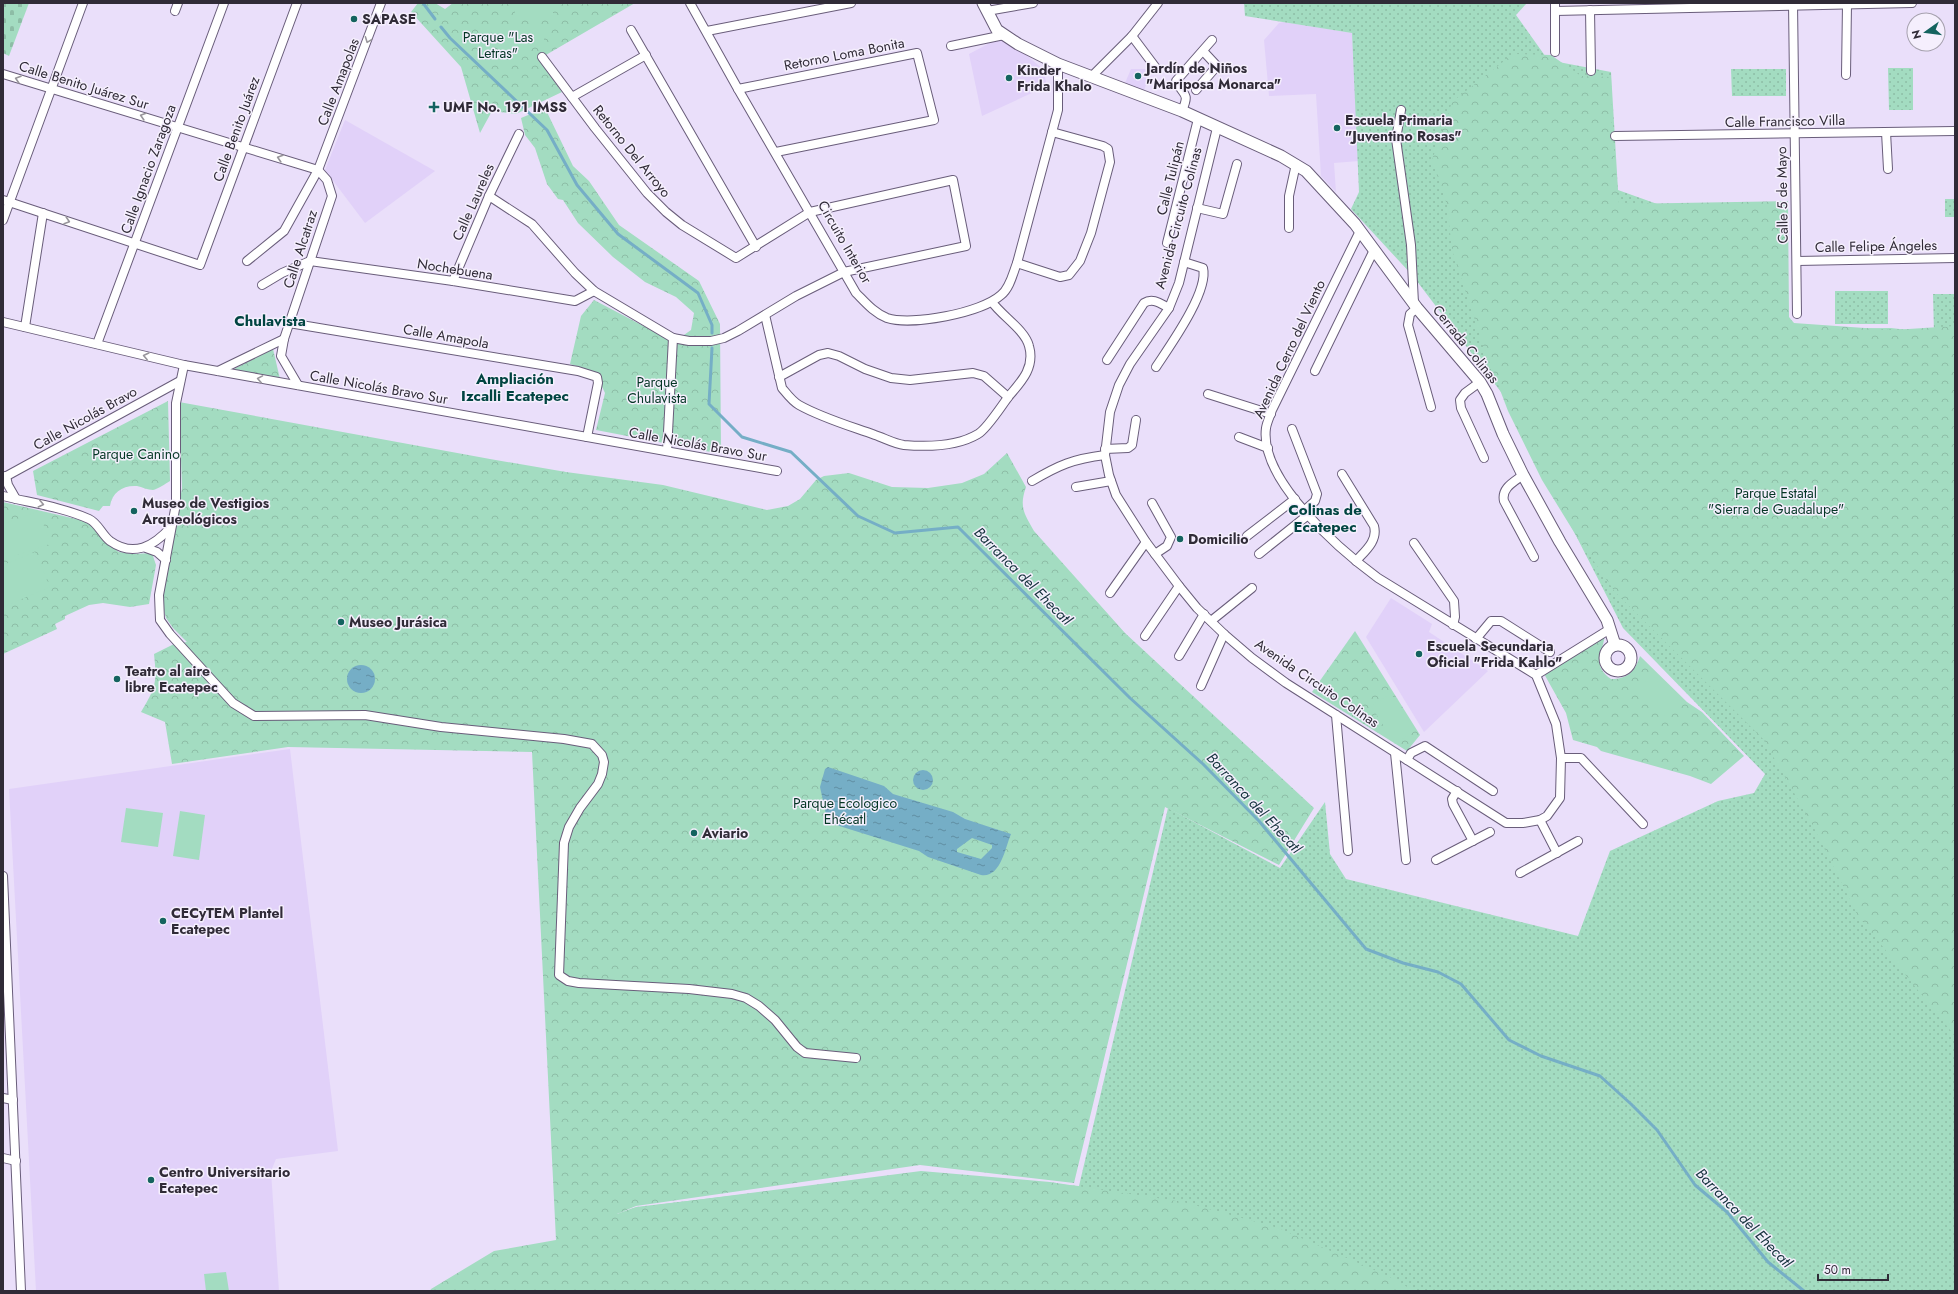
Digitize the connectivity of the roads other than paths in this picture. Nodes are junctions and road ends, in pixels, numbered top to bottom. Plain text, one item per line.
1 (83, 3) edge
2 (224, 3) edge
3 (297, 3) edge
4 (381, 3) edge
5 (690, 3) edge
6 (851, 3) edge
7 (1033, 3) edge
8 (1158, 3) edge
9 (1912, 3) edge
10 (1793, 4) edge
11 (1847, 4) edge
12 (985, 7) edge
13 (1555, 7) edge
14 (1590, 10) junction
15 (631, 30) dead end
16 (707, 31) junction
17 (1004, 35) junction
18 (1132, 36) junction
19 (1212, 40) dead end
20 (950, 46) dead end
21 (1203, 51) junction
22 (1556, 52) dead end
23 (646, 55) junction
24 (542, 56) dead end
25 (1058, 64) junction
26 (1156, 68) dead end
27 (1591, 71) dead end
28 (3, 74) edge
29 (1846, 75) dead end
30 (1092, 76) junction
31 (52, 89) junction
32 (738, 89) junction
33 (1196, 90) dead end
34 (572, 97) junction
35 (1401, 110) dead end
36 (1182, 111) junction
37 (1198, 119) junction
38 (178, 127) junction
39 (1217, 128) junction
40 (1955, 131) edge
41 (1052, 132) junction
42 (1886, 132) junction
43 (1794, 133) junction
44 (519, 134) dead end
45 (1615, 136) dead end
46 (243, 147) junction
47 (776, 152) junction
48 (1237, 164) dead end
49 (1296, 164) junction
50 (1888, 169) dead end
51 (318, 170) junction
52 (489, 196) junction
53 (6, 201) edge
54 (1197, 208) junction
55 (810, 212) junction
56 (43, 213) junction
57 (3, 220) edge
58 (1289, 228) dead end
59 (1360, 231) junction
60 (135, 243) junction
61 (1167, 243) dead end
62 (756, 246) junction
63 (1374, 250) junction
64 (1955, 258) edge
65 (247, 261) dead end
66 (310, 261) junction
67 (1797, 261) junction
68 (1184, 262) junction
69 (1017, 263) junction
70 (844, 272) junction
71 (453, 281) junction
72 (262, 285) dead end
73 (594, 291) junction
74 (992, 302) junction
75 (1416, 305) junction
76 (1169, 308) junction
77 (1797, 314) dead end
78 (765, 315) junction
79 (3, 322) edge
80 (289, 323) junction
81 (25, 327) junction
82 (673, 338) junction
83 (284, 339) junction
84 (97, 344) junction
85 (1107, 360) dead end
86 (184, 365) junction
87 (1156, 367) dead end
88 (218, 371) junction
89 (1315, 371) dead end
90 (779, 377) junction
91 (180, 381) junction
92 (1480, 382) junction
93 (298, 385) junction
94 (1208, 394) dead end
95 (1008, 397) junction
96 (1431, 407) dead end
97 (1271, 414) junction
98 (1136, 420) dead end
99 (1292, 429) dead end
100 (1239, 436) dead end
101 (587, 437) junction
102 (1268, 448) junction
103 (667, 451) junction
104 (1105, 452) junction
105 (1484, 458) dead end
106 (777, 471) dead end
107 (1342, 474) dead end
108 (1523, 475) junction
109 (5, 477) edge
110 (1032, 481) dead end
111 (1111, 481) junction
112 (1076, 487) dead end
113 (3, 496) edge
114 (16, 499) junction
115 (1295, 499) junction
116 (1152, 503) dead end
117 (1307, 513) junction
118 (171, 527) junction
119 (1246, 536) dead end
120 (1146, 542) junction
121 (1414, 543) dead end
122 (146, 548) junction
123 (1156, 554) junction
124 (1260, 554) dead end
125 (1534, 557) dead end
126 (166, 560) junction
127 (1356, 561) junction
128 (1179, 586) junction
129 (1252, 588) dead end
130 (1110, 592) dead end
131 (1204, 614) junction
132 (1211, 622) junction
133 (1453, 625) junction
134 (1610, 629) junction
135 (1224, 634) junction
136 (1145, 636) dead end
137 (1476, 639) junction
138 (1615, 645) dead end
139 (1550, 652) dead end
140 (1179, 656) dead end
141 (1536, 675) junction
142 (1201, 686) dead end
143 (1336, 715) junction
144 (1395, 753) junction
145 (1561, 758) junction
146 (1407, 760) junction
147 (1457, 791) junction
148 (1493, 791) dead end
149 (1540, 820) junction
150 (1643, 824) dead end
151 (1490, 832) dead end
152 (1472, 841) junction
153 (1578, 841) dead end
154 (1348, 851) dead end
155 (1557, 853) junction
156 (1406, 860) dead end
157 (1436, 860) dead end
158 (1520, 873) dead end
159 (3, 876) edge
160 (856, 1058) dead end
161 (3, 1098) edge
162 (13, 1100) junction
163 (3, 1158) edge
164 (16, 1161) junction
165 (21, 1291) edge

1 - 31 street
2 - 38 street, Calle Ignacio Zaragoza
3 - 46 street, Calle Benito Juárez
4 -> 51 street, Calle Amapolas
5 - 16 street, Circuito Interior
6 - 16 street
7 - 12 street
8 - 18 street
9 - 11 street
10 - 11 street
10 - 14 street
10 - 43 street, Calle 5 de Mayo
11 - 29 street
12 - 17 main road
13 - 14 street
13 - 22 street
14 - 27 street
15 - 23 street
16 - 32 street, Circuito Interior
17 - 20 street
17 - 25 main road
18 - 26 street
18 - 30 street
19 - 21 street
21 - 33 street
21 - 36 street
23 - 34 street, Retorno Del Arroyo
23 - 62 street
24 - 34 street, Retorno Del Arroyo
25 - 30 main road
25 - 41 street, Circuito Interior
31 -> 28 street, Calle Benito Juárez Sur
30 - 36 main road
38 -> 31 street, Calle Benito Juárez Sur
31 - 53 street
32 - 47 street, Circuito Interior
32 - 47 street, Retorno Loma Bonita
34 - 62 street, Retorno Del Arroyo
35 - 75 street
36 - 37 main road
37 - 39 main road
37 - 61 street, Calle Tulipán
38 - 46 street, Calle Benito Juárez Sur
38 - 60 street, Calle Ignacio Zaragoza
39 - 49 main road, Cerrada Colinas
39 - 54 street, Avenida Circuito Colinas
40 - 42 street, Calle Francisco Villa
41 - 69 street, Circuito Interior
41 - 69 street
42 - 43 street, Calle Francisco Villa
42 - 50 street
43 - 45 street, Calle Francisco Villa
43 - 67 street, Calle 5 de Mayo
44 - 52 street, Calle Laureles
51 -> 46 street, Calle Benito Juárez Sur
46 - 60 street, Calle Benito Juárez
47 - 55 street, Circuito Interior
48 - 54 street
49 - 58 street
49 - 59 main road, Cerrada Colinas
51 - 65 street, Calle Amapolas
51 - 66 street, Calle Alcatraz
52 - 71 street, Calle Laureles
52 - 73 street
53 - 56 street
53 - 57 street
54 - 68 street, Avenida Circuito Colinas
55 - 62 street, Retorno Del Arroyo
55 - 70 street, Circuito Interior
55 - 70 street, Retorno Del Arroyo
56 -> 60 street
56 - 81 street
59 - 63 main road, Cerrada Colinas
59 - 97 street, Avenida Cerro del Viento
60 - 84 street, Calle Ignacio Zaragoza
63 - 75 main road, Cerrada Colinas
63 - 89 street
64 - 67 street, Calle Felipe Ángeles
66 - 71 street, Nochebuena
66 - 72 street
66 - 80 street, Calle Alcatraz
67 - 77 street, Calle 5 de Mayo
68 - 76 street, Avenida Circuito Colinas
68 - 87 street
69 - 74 street, Circuito Interior
70 - 74 street, Circuito Interior
70 - 78 street
71 - 73 street, Nochebuena
73 - 82 street
74 - 95 street
75 - 92 main road, Cerrada Colinas
75 - 96 street
76 - 85 street
76 - 104 street, Avenida Circuito Colinas
78 - 82 street
78 - 90 street
79 - 81 street, Calle Nicolás Bravo Sur
80 - 83 street, Calle Alcatraz
80 - 101 street, Calle Amapola
81 - 84 street, Calle Nicolás Bravo Sur
82 - 103 street
83 - 88 street
83 - 93 street, Calle Alcatraz
86 -> 84 street, Calle Nicolás Bravo Sur
86 - 88 street, Calle Nicolás Bravo Sur
86 - 91 street
93 -> 88 street, Calle Nicolás Bravo Sur
90 - 95 street
90 - 95 street
91 - 109 street, Calle Nicolás Bravo
91 - 118 street
92 - 105 street
92 - 108 main road, Cerrada Colinas
93 - 101 street, Calle Nicolás Bravo Sur
94 - 97 street
97 - 102 street, Avenida Cerro del Viento
98 - 104 street
99 - 117 street
100 - 102 street
101 - 103 street, Calle Nicolás Bravo Sur
102 - 115 street, Avenida Cerro del Viento
103 - 106 street, Calle Nicolás Bravo Sur
104 - 110 street
104 - 111 street, Avenida Circuito Colinas
107 - 127 street
108 - 125 street
108 - 134 main road, Cerrada Colinas
109 - 114 street
111 - 112 street
111 - 120 street, Avenida Circuito Colinas
113 - 114 street
114 -> 122 street
115 - 117 street, Avenida Cerro del Viento
115 - 119 street
116 - 123 street
117 - 124 street
117 - 127 street, Avenida Cerro del Viento
118 - 122 street
118 - 126 street
120 - 123 street, Avenida Circuito Colinas
120 - 130 street
121 - 133 street
122 - 126 street
123 - 128 street, Avenida Circuito Colinas
126 - 160 street
127 - 133 street, Avenida Cerro del Viento
128 - 131 street, Avenida Circuito Colinas
128 - 136 street
129 - 132 street
131 - 132 street, Avenida Circuito Colinas
131 - 140 street
132 - 135 street, Avenida Circuito Colinas
133 - 137 street, Avenida Cerro del Viento
134 - 138 main road, Cerrada Colinas
134 - 141 street
135 - 142 street
135 - 143 street, Avenida Circuito Colinas
137 - 139 street
137 - 141 street, Avenida Cerro del Viento
141 - 145 street
143 - 144 street, Avenida Circuito Colinas
143 - 154 street
144 - 146 street, Avenida Circuito Colinas
144 - 156 street
145 - 149 street
145 - 150 street
146 - 147 street, Avenida Circuito Colinas
146 - 148 street
147 - 149 street, Avenida Circuito Colinas
147 - 152 street
149 - 155 street
151 - 152 street
152 - 157 street
153 - 155 street
155 - 158 street
159 - 162 street
161 - 162 street
162 - 164 street
163 - 164 street
164 - 165 street

